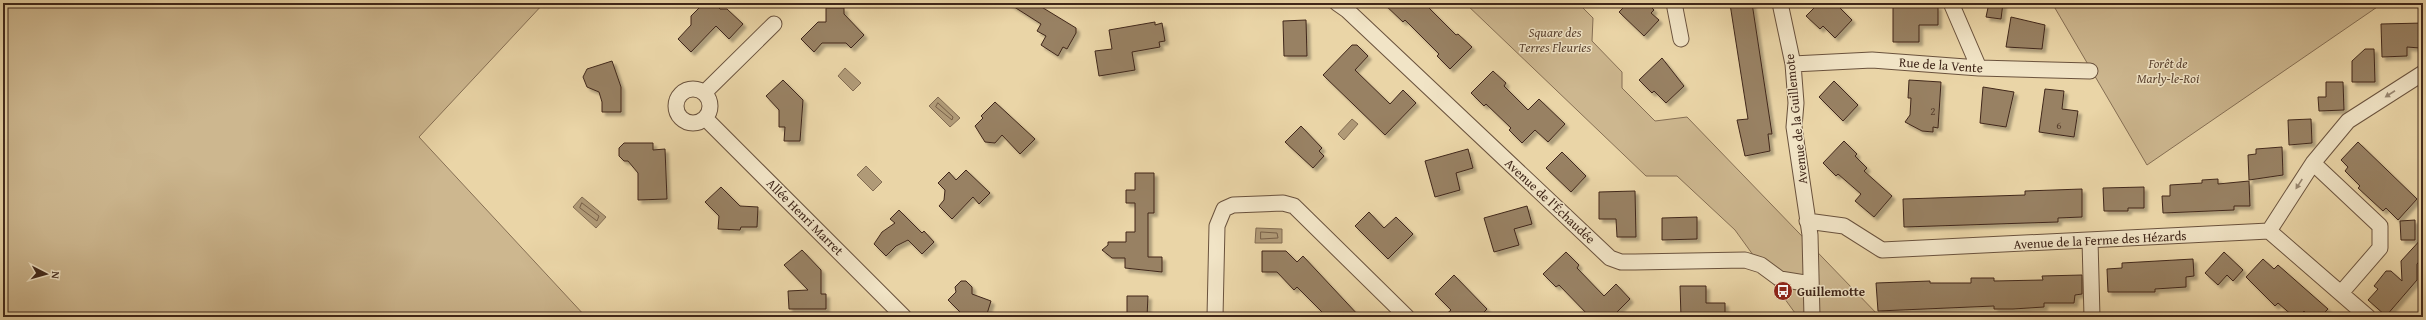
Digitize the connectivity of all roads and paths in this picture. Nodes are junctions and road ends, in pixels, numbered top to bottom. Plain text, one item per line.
1 (1337, 3) edge
2 (1674, 3) edge
3 (1780, 3) edge
4 (1951, 3) edge
5 (774, 24) dead end
6 (1681, 39) dead end
7 (1793, 64) junction
8 (1979, 68) junction
9 (2090, 71) dead end
10 (2423, 73) edge
11 (704, 93) junction
12 (705, 118) junction
13 (2313, 163) junction
14 (1807, 221) junction
15 (2269, 231) junction
16 (2090, 240) junction
17 (1811, 284) junction
18 (2341, 293) junction
19 (904, 317) edge
20 (1215, 317) edge
21 (1407, 317) edge
22 (1812, 317) edge
23 (2092, 317) edge
24 (2368, 317) edge

1 - 17 street, Avenue de l'Échaudée
2 - 6 street
3 - 7 street, Avenue de la Guillemote
4 - 8 street
5 - 11 street
7 - 8 street, Rue de la Vente
7 - 14 street, Avenue de la Guillemote
8 - 9 street, Rue de la Vente
10 -> 13 street
11 - 12 street
11 - 12 street
12 - 19 street, Allée Henri Marret
13 -> 15 street
13 - 18 street
14 - 16 street, Avenue de la Ferme des Hézards
14 - 17 street, Avenue de la Guillemote
15 - 16 street, Avenue de la Ferme des Hézards
15 - 18 street
16 - 23 street
17 - 22 street, Avenue de la Guillemote
18 - 24 street
20 - 21 street

